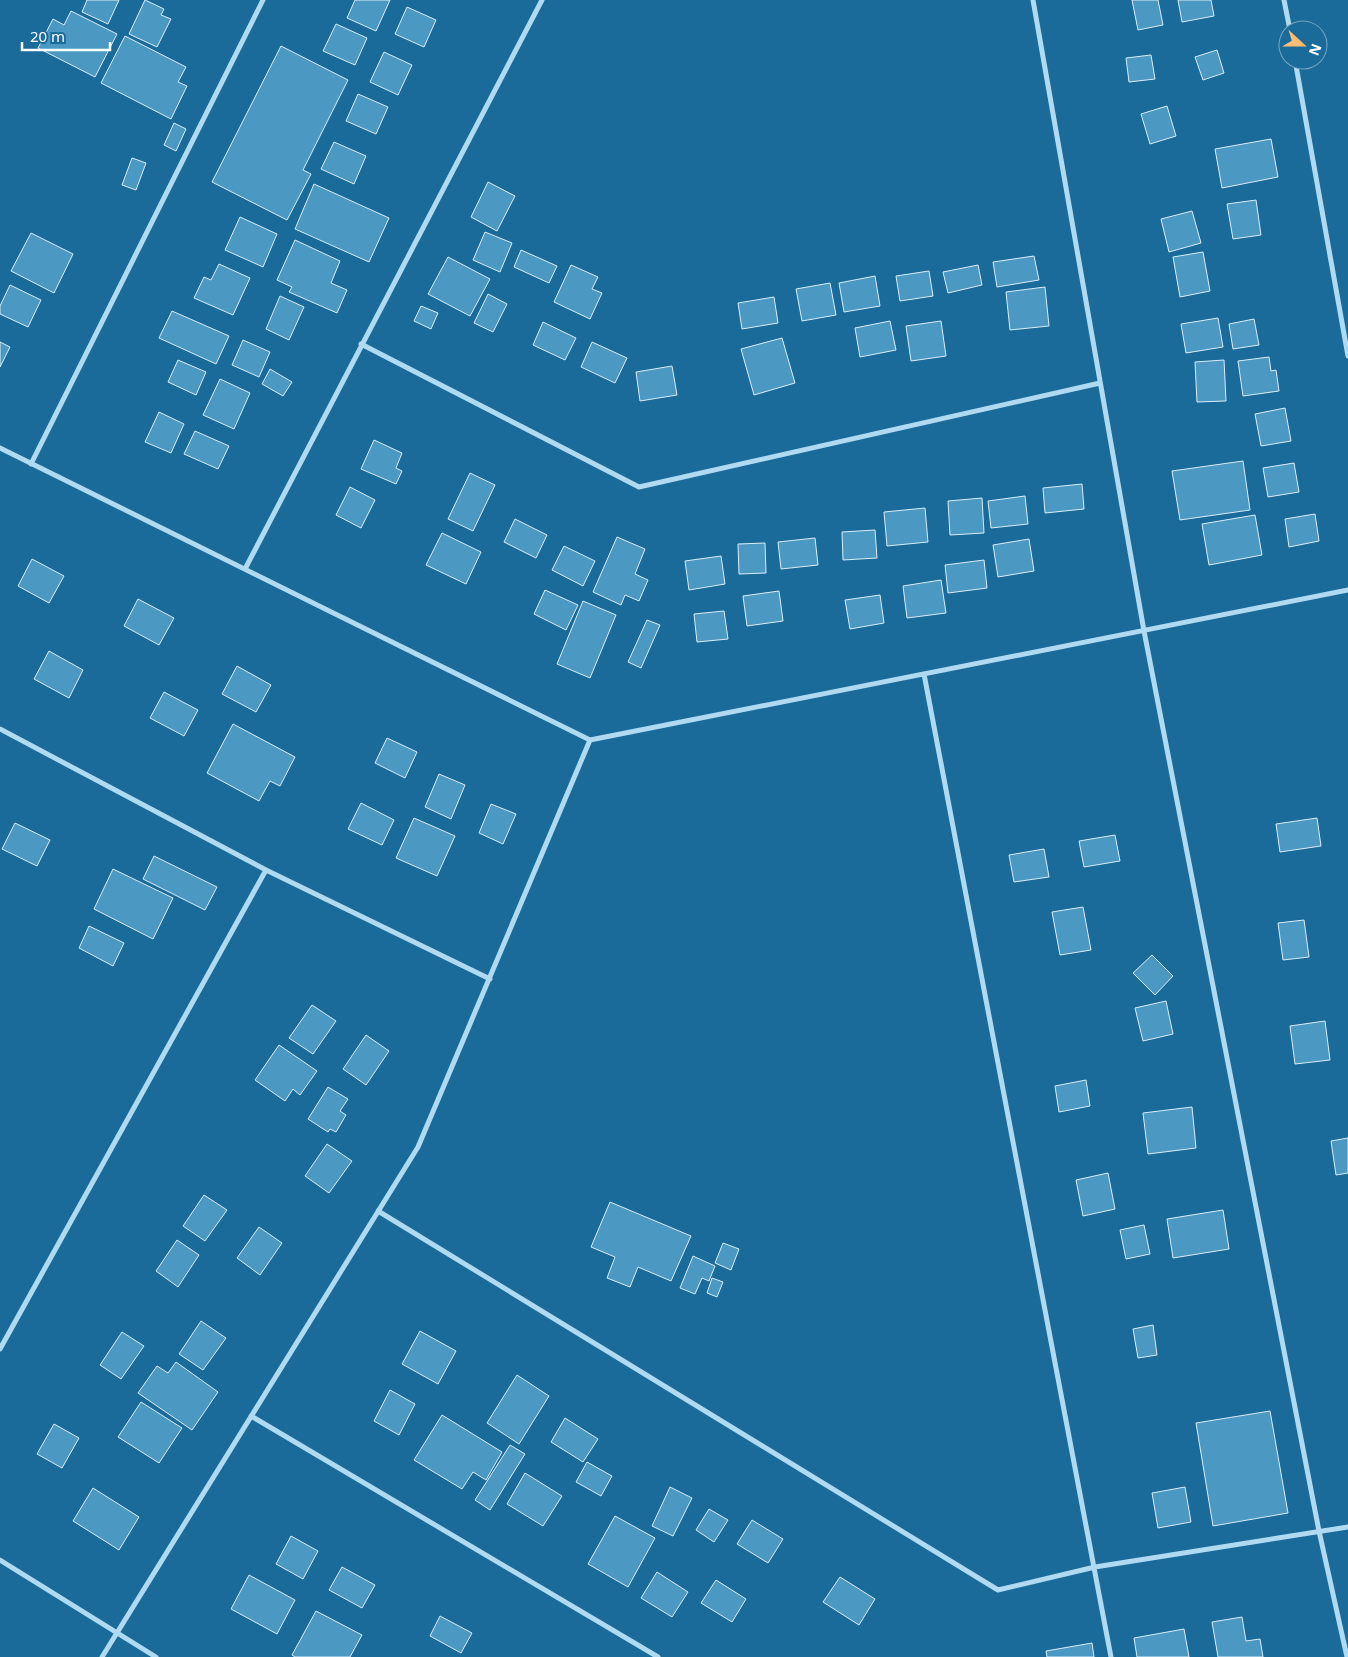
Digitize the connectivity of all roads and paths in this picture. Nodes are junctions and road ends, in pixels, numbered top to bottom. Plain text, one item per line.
1 (263, 0) edge
2 (542, 0) edge
3 (1033, 0) edge
4 (1284, 0) edge
5 (1288, 20) edge
6 (1297, 70) edge
7 (1346, 335) edge
8 (362, 344) junction
9 (1348, 356) edge
10 (1100, 383) junction
11 (0, 448) edge
12 (31, 464) junction
13 (245, 569) junction
14 (1348, 590) edge
15 (1144, 630) junction
16 (924, 674) junction
17 (0, 729) edge
18 (590, 740) junction
19 (266, 870) junction
20 (490, 979) junction
21 (378, 1211) junction
22 (0, 1349) edge
23 (251, 1416) junction
24 (1348, 1527) edge
25 (1319, 1531) junction
26 (0, 1560) edge
27 (1095, 1567) junction
28 (116, 1634) junction
29 (102, 1657) edge
30 (156, 1657) edge
31 (658, 1657) edge
32 (1111, 1657) edge
33 (1348, 1657) edge

1 - 12 street
2 - 8 street
3 - 10 street
4 - 5 street
6 - 7 street
7 - 9 street
8 - 10 street
8 - 13 street
10 - 15 street
11 - 12 street
12 - 13 street
13 - 18 street
14 - 15 street
15 - 16 street
15 - 25 street
16 - 18 street
16 - 27 street
17 - 19 street
18 - 20 street
19 - 20 street
19 - 22 street
20 - 21 street
21 - 23 street
21 - 27 street
23 - 28 street
23 - 31 street
24 - 25 street
25 - 27 street
25 - 33 street
26 - 28 street
27 - 32 street
28 - 29 street
28 - 30 street

